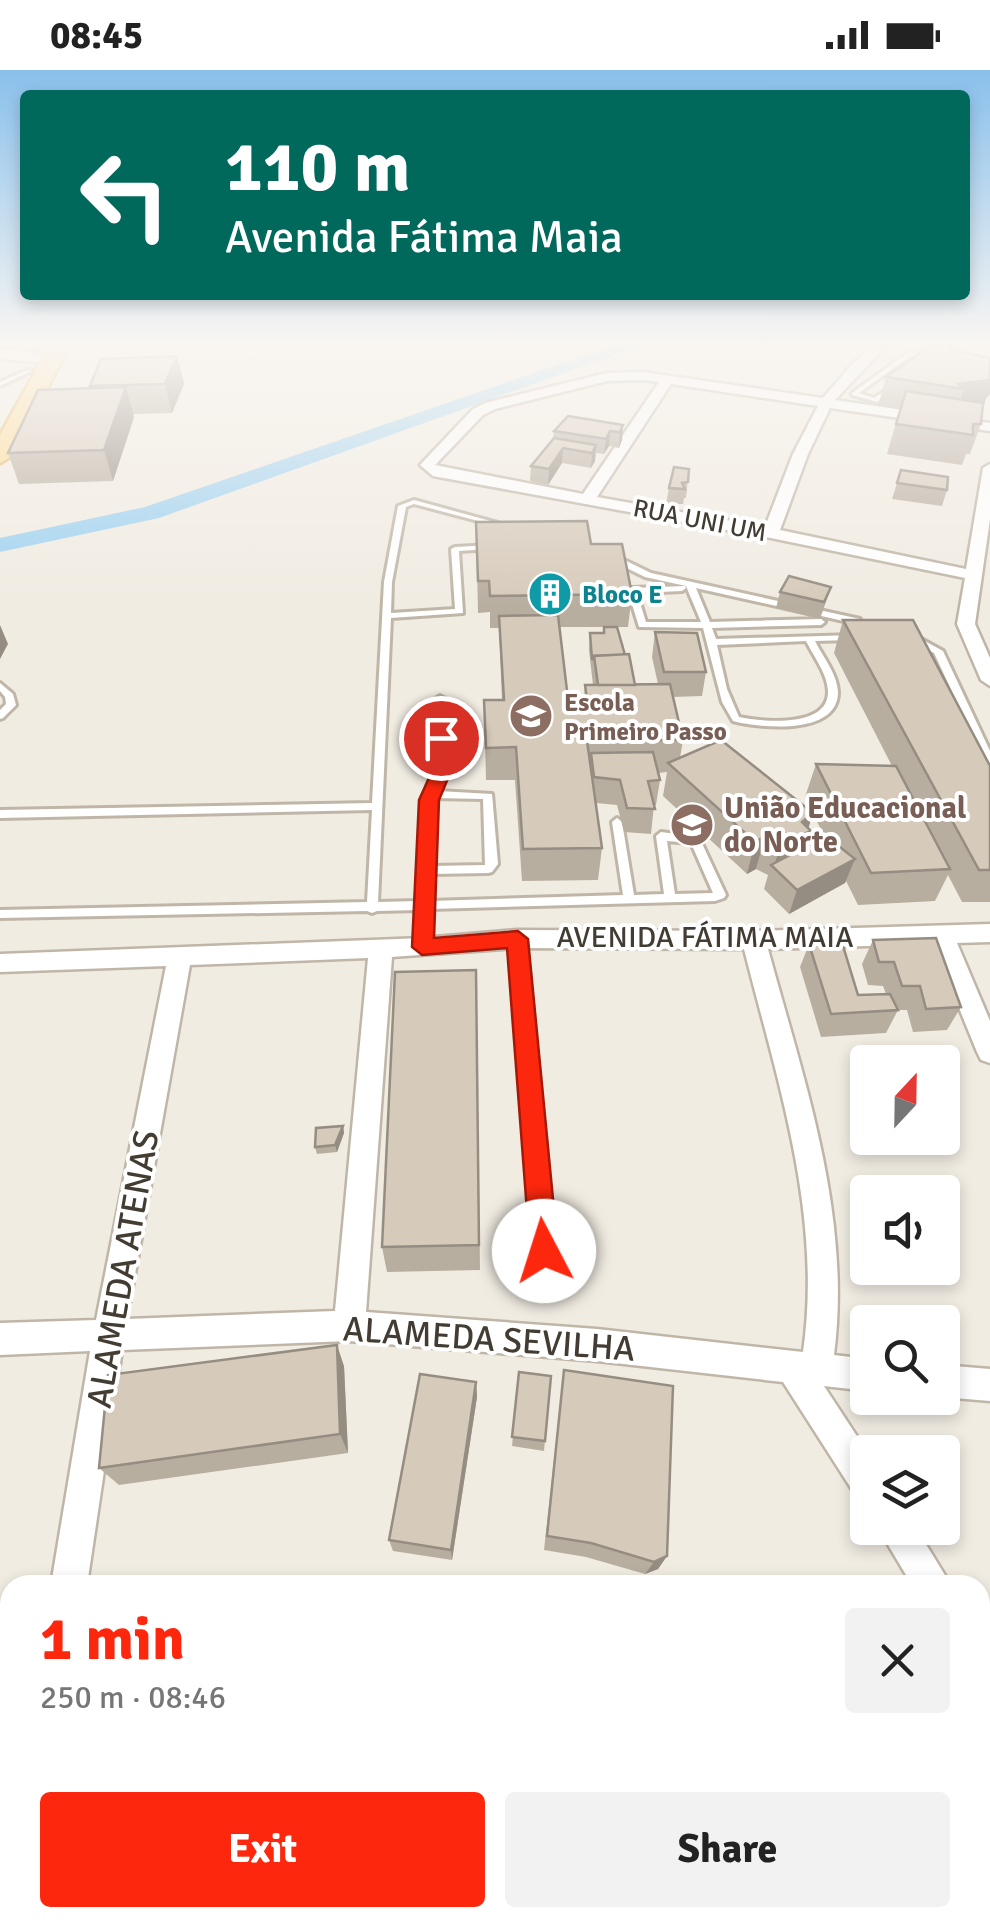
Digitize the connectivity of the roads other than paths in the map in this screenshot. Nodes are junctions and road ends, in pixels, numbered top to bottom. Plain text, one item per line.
1 (20, 432) edge
2 (460, 432) edge
3 (633, 432) edge
4 (809, 432) edge
5 (0, 456) edge
6 (990, 468) edge
7 (588, 499) junction
8 (986, 512) edge
9 (516, 529) edge
10 (772, 532) junction
11 (504, 546) edge
12 (598, 552) edge
13 (973, 575) junction
14 (690, 586) junction
15 (386, 616) junction
16 (845, 621) junction
17 (862, 621) edge
18 (707, 625) junction
19 (898, 636) edge
20 (863, 637) edge
21 (810, 639) junction
22 (714, 642) junction
23 (990, 680) edge
24 (0, 686) edge
25 (440, 699) dead end
26 (0, 716) edge
27 (990, 762) edge
28 (430, 794) junction
29 (377, 806) junction
30 (0, 814) edge
31 (617, 822) dead end
32 (425, 870) junction
33 (670, 898) junction
34 (629, 900) junction
35 (424, 907) junction
36 (372, 909) junction
37 (0, 914) edge
38 (990, 933) edge
39 (941, 934) junction
40 (518, 939) junction
41 (754, 940) junction
42 (422, 947) junction
43 (382, 948) junction
44 (180, 954) junction
45 (0, 963) edge
46 (990, 1052) edge
47 (544, 1251) dead end
48 (349, 1326) junction
49 (109, 1334) junction
50 (0, 1338) edge
51 (804, 1369) junction
52 (850, 1373) edge
53 (960, 1382) edge
54 (990, 1385) edge
55 (850, 1452) edge
56 (907, 1545) edge
57 (71, 1575) edge
58 (926, 1575) edge

1 - 5 main road
2 - 7 street, RUA UNI UM
3 - 7 street
4 - 10 street
6 - 8 street
7 - 10 street, RUA UNI UM
8 - 13 street
9 - 15 lane
10 - 13 street, RUA UNI UM
11 - 15 lane
12 - 14 lane
13 - 23 street
14 - 16 lane
14 - 18 lane
14 - 18 lane
15 - 29 lane
16 - 17 lane
16 - 18 lane
18 - 22 lane
19 - 27 lane
20 - 21 lane
21 - 22 lane
21 - 22 lane
24 - 26 lane
25 - 28 lane
28 - 32 lane
28 - 32 lane
29 - 30 lane
29 - 36 lane
31 - 34 lane
32 - 35 lane
33 - 33 lane
33 - 34 lane
34 - 35 lane
35 - 36 lane
35 - 42 lane
36 - 37 lane
38 - 39 street, AVENIDA FÁTIMA MAIA
39 - 41 street, AVENIDA FÁTIMA MAIA
39 - 46 street
40 - 41 street, AVENIDA FÁTIMA MAIA
40 - 42 street, AVENIDA FÁTIMA MAIA
40 - 47 lane
41 - 51 street
42 - 43 street, AVENIDA FÁTIMA MAIA
43 - 44 street, AVENIDA FÁTIMA MAIA
43 - 48 street
44 - 45 street, AVENIDA FÁTIMA MAIA
44 - 49 street, ALAMEDA ATENAS
48 - 49 street, ALAMEDA SEVILHA
48 - 51 street, ALAMEDA SEVILHA
49 - 50 street, ALAMEDA SEVILHA
49 - 57 street, ALAMEDA ATENAS
51 - 52 street, ALAMEDA SEVILHA
51 - 55 street
53 - 54 street
56 - 58 street

